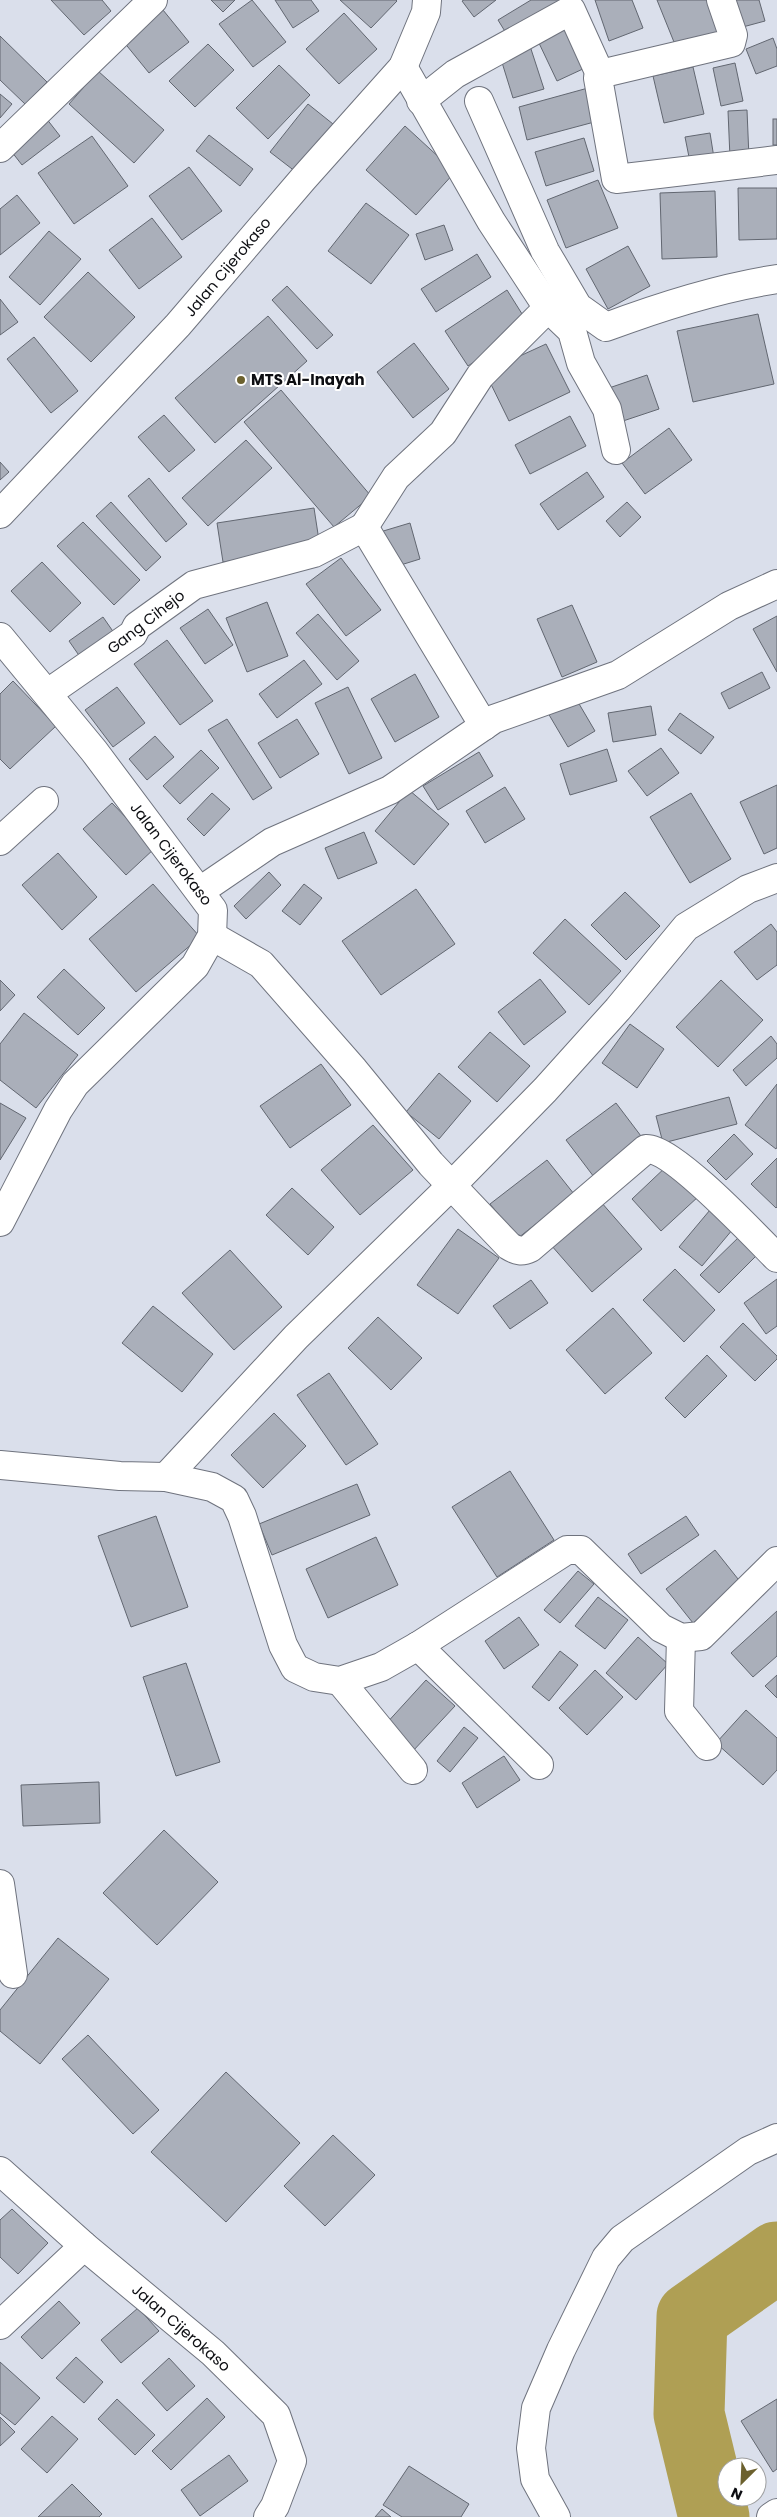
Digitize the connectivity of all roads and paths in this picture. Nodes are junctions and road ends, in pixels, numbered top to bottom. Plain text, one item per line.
1 (154, 0) edge
2 (427, 0) edge
3 (721, 0) edge
4 (402, 67) junction
5 (600, 74) junction
6 (421, 101) junction
7 (479, 101) dead end
8 (0, 148) edge
9 (777, 160) edge
10 (777, 279) edge
11 (548, 308) junction
12 (616, 450) dead end
13 (0, 514) edge
14 (364, 527) junction
15 (777, 584) edge
16 (0, 637) edge
17 (48, 693) junction
18 (484, 726) junction
19 (44, 801) dead end
20 (0, 841) edge
21 (777, 878) edge
22 (200, 891) junction
23 (212, 936) junction
24 (452, 1185) junction
25 (0, 1222) edge
26 (777, 1258) edge
27 (0, 1465) edge
28 (166, 1477) junction
29 (777, 1561) edge
30 (681, 1638) junction
31 (418, 1646) junction
32 (340, 1681) junction
33 (706, 1746) dead end
34 (539, 1765) dead end
35 (413, 1770) dead end
36 (0, 1884) edge
37 (13, 1974) dead end
38 (777, 2138) edge
39 (0, 2171) edge
40 (84, 2246) junction
41 (0, 2325) edge
42 (777, 2513) edge
43 (268, 2517) edge
44 (556, 2517) edge
45 (771, 2517) edge

1 - 8 street
2 - 4 street, Jalan Cijerokaso
3 - 5 street
4 - 6 street
4 - 13 street, Jalan Cijerokaso
5 - 6 street
5 - 9 street
6 - 11 street
7 - 10 street
11 - 12 street
11 - 14 street
14 - 17 street, Gang Cihejo
14 - 18 street
15 - 18 street
16 - 17 street, Jalan Cijerokaso
17 - 22 street, Jalan Cijerokaso
18 - 22 street
19 - 20 street
21 - 24 street
22 - 23 street, Jalan Cijerokaso
23 - 24 street
23 - 25 street, Jalan Cijerokaso
24 - 26 street
24 - 28 street
27 - 28 street
28 - 32 street
29 - 30 street
30 - 31 street
30 - 33 street
31 - 32 street
31 - 34 street
32 - 35 street
36 - 37 street
38 - 44 street
39 - 40 street, Jalan Cijerokaso
40 - 41 street
40 - 43 street, Jalan Cijerokaso
42 - 45 street

